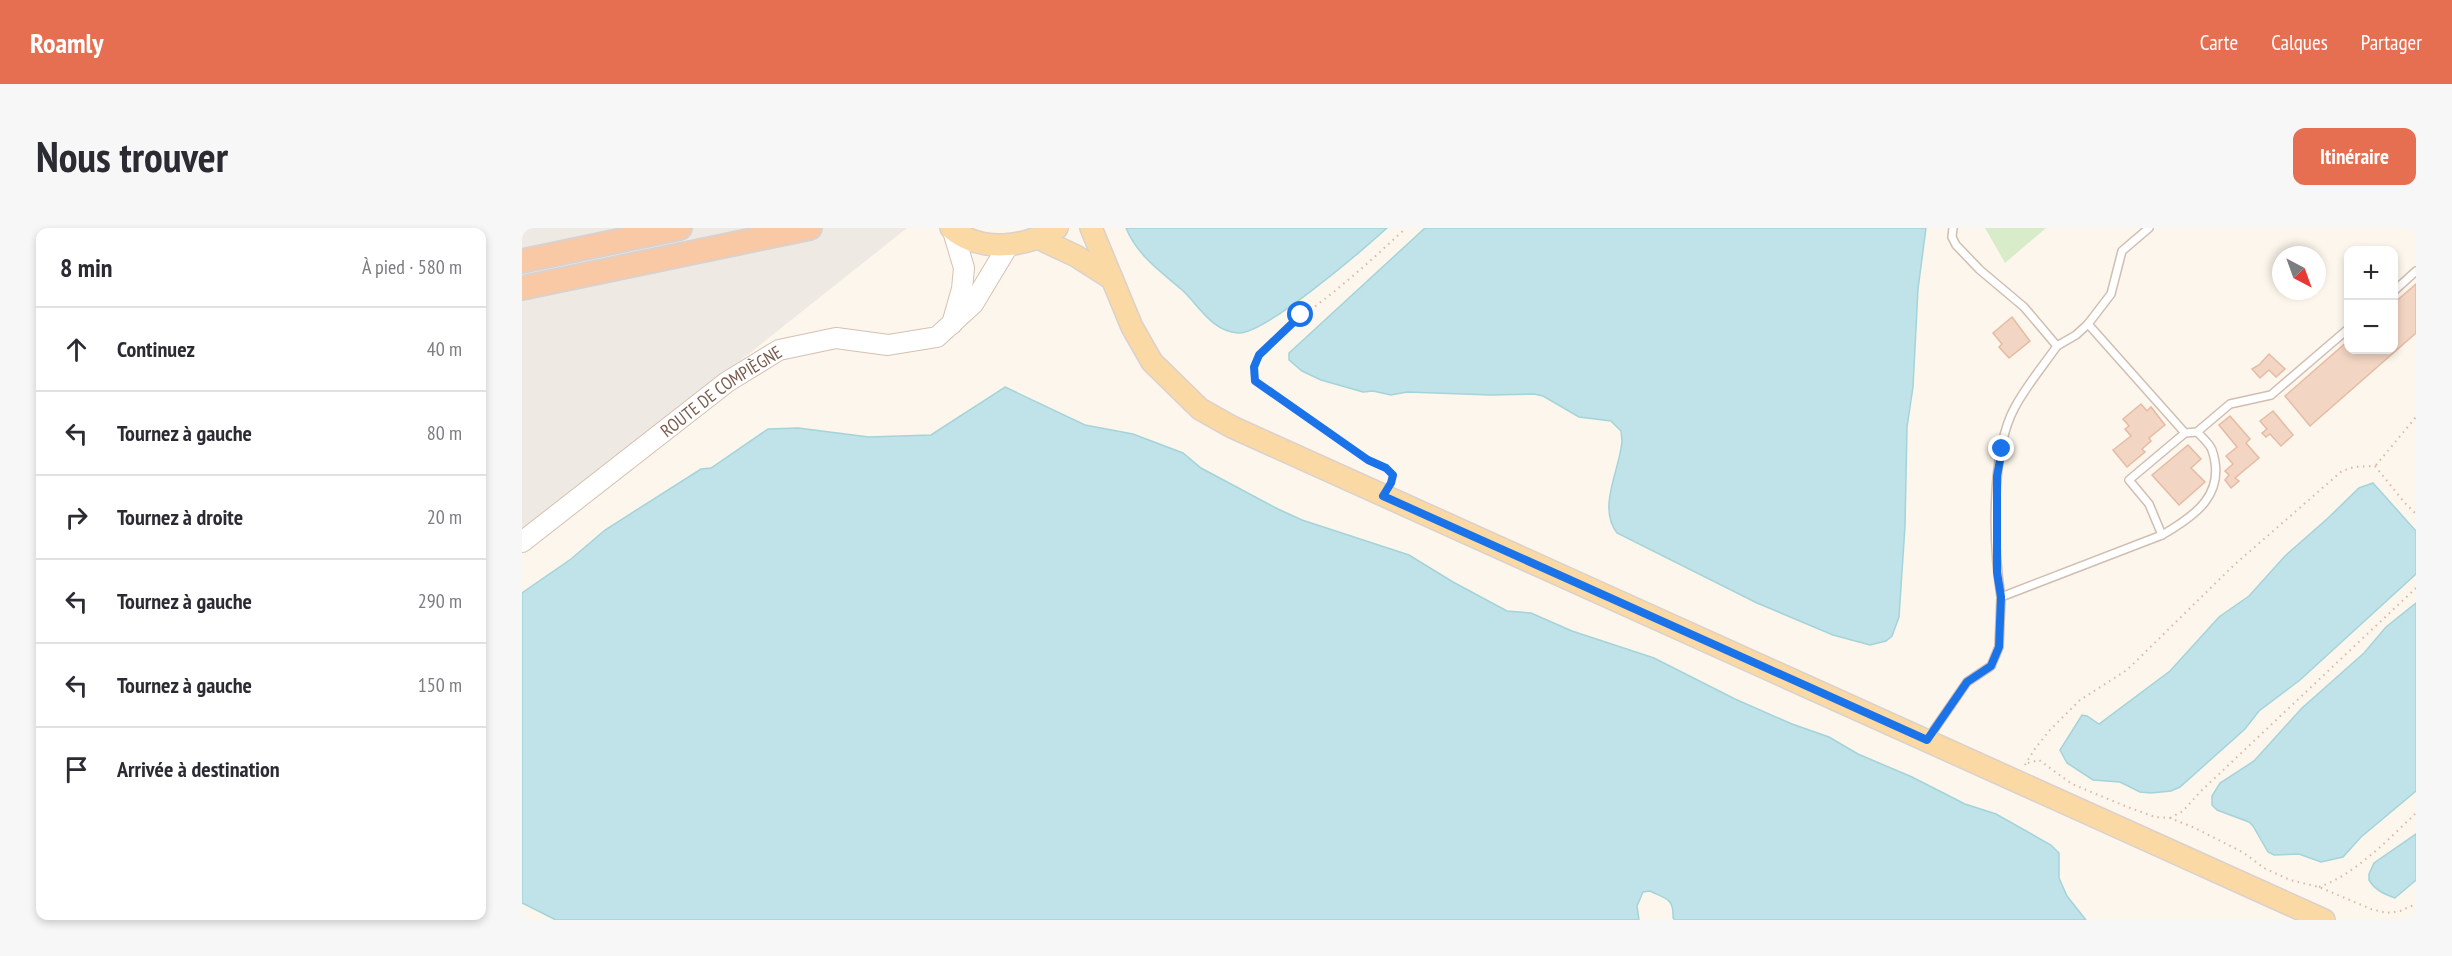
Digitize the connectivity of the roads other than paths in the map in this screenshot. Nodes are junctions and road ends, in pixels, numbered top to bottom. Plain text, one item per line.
1 (680, 228) edge
2 (810, 228) edge
3 (1091, 228) edge
4 (1953, 228) edge
5 (2149, 228) edge
6 (952, 229) edge
7 (1049, 233) edge
8 (1008, 246) junction
9 (522, 261) edge
10 (2416, 271) edge
11 (1112, 279) junction
12 (2398, 287) edge
13 (522, 288) edge
14 (952, 324) junction
15 (2088, 324) junction
16 (2344, 333) edge
17 (2057, 345) junction
18 (2197, 432) junction
19 (2185, 433) junction
20 (2162, 536) junction
21 (522, 542) edge
22 (2001, 597) junction
23 (1927, 740) junction
24 (2324, 920) edge

1 - 9 highway
2 - 13 highway
3 - 11 main road
4 - 17 lane
5 - 15 lane
6 - 8 main road
6 - 14 main road
7 - 8 main road
7 - 11 main road
8 - 14 main road, ROUTE DE COMPIÈGNE
10 - 12 lane
11 - 23 main road
14 - 21 main road, ROUTE DE COMPIÈGNE
15 - 17 lane
15 - 19 lane
16 - 18 lane
17 - 22 lane
18 - 19 lane
18 - 20 lane
19 - 20 lane
20 - 22 lane
22 - 23 lane
23 - 24 main road

